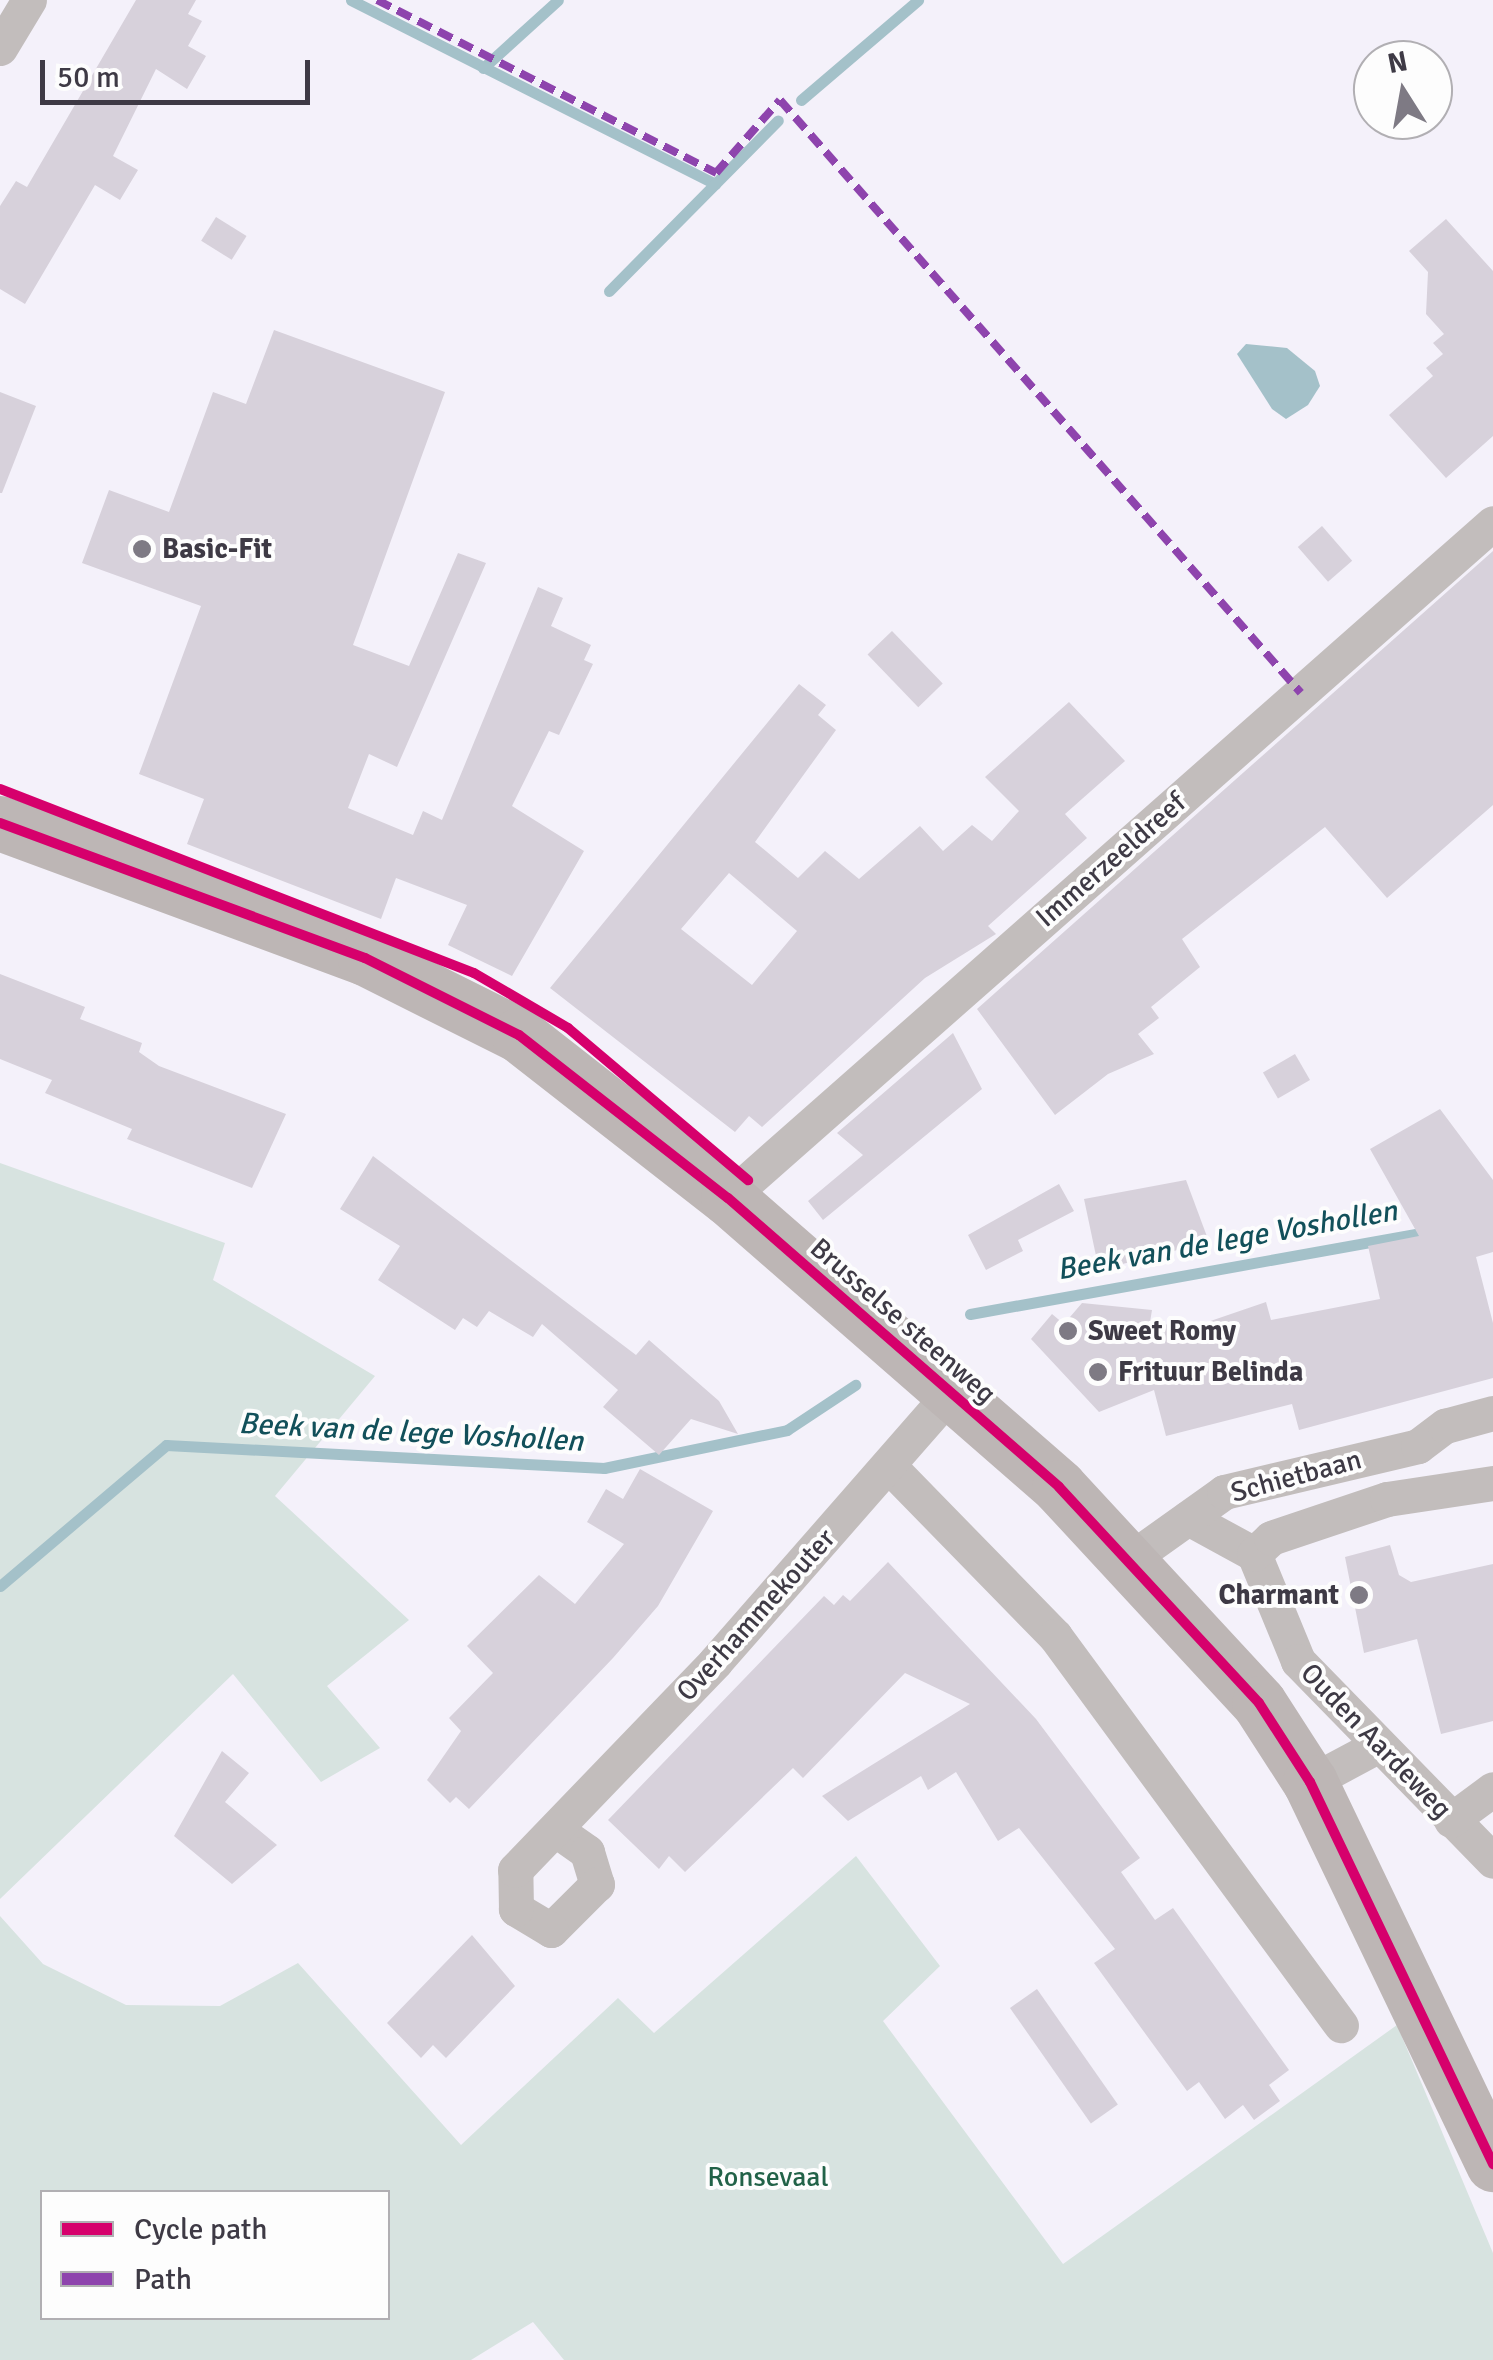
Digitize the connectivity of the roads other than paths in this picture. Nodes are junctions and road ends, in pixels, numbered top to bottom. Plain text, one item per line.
1 (29, 0) edge
2 (0, 48) edge
3 (1493, 523) edge
4 (0, 823) edge
5 (728, 1198) junction
6 (950, 1394) junction
7 (1493, 1413) edge
8 (1418, 1446) junction
9 (889, 1466) junction
10 (1493, 1484) edge
11 (1430, 1490) junction
12 (1188, 1518) junction
13 (1254, 1554) junction
14 (1133, 1557) junction
15 (1376, 1746) junction
16 (1310, 1782) junction
17 (1493, 1789) edge
18 (1451, 1820) junction
19 (556, 1830) dead end
20 (1493, 1860) edge
21 (1341, 2025) dead end
22 (1493, 2164) edge

1 - 2 street
3 - 5 street, Immerzeeldreef
4 - 5 main road, Brusselse steenweg
5 - 6 main road, Brusselse steenweg
6 - 9 street, Overhammekouter
6 - 14 main road, Brusselse steenweg
7 - 8 street, Schietbaan
8 - 11 street
8 - 12 street, Schietbaan
9 - 19 street, Overhammekouter
9 - 21 street
10 - 11 street, Schietbaan
11 - 13 street, Schietbaan
12 - 13 street
12 - 14 street, Schietbaan
13 - 15 street, Ouden Aardeweg
14 - 16 main road, Brusselse steenweg
15 - 16 street
15 - 18 street, Ouden Aardeweg
16 - 22 main road, Brusselse steenweg
17 - 18 street
18 - 20 street, Ouden Aardeweg

